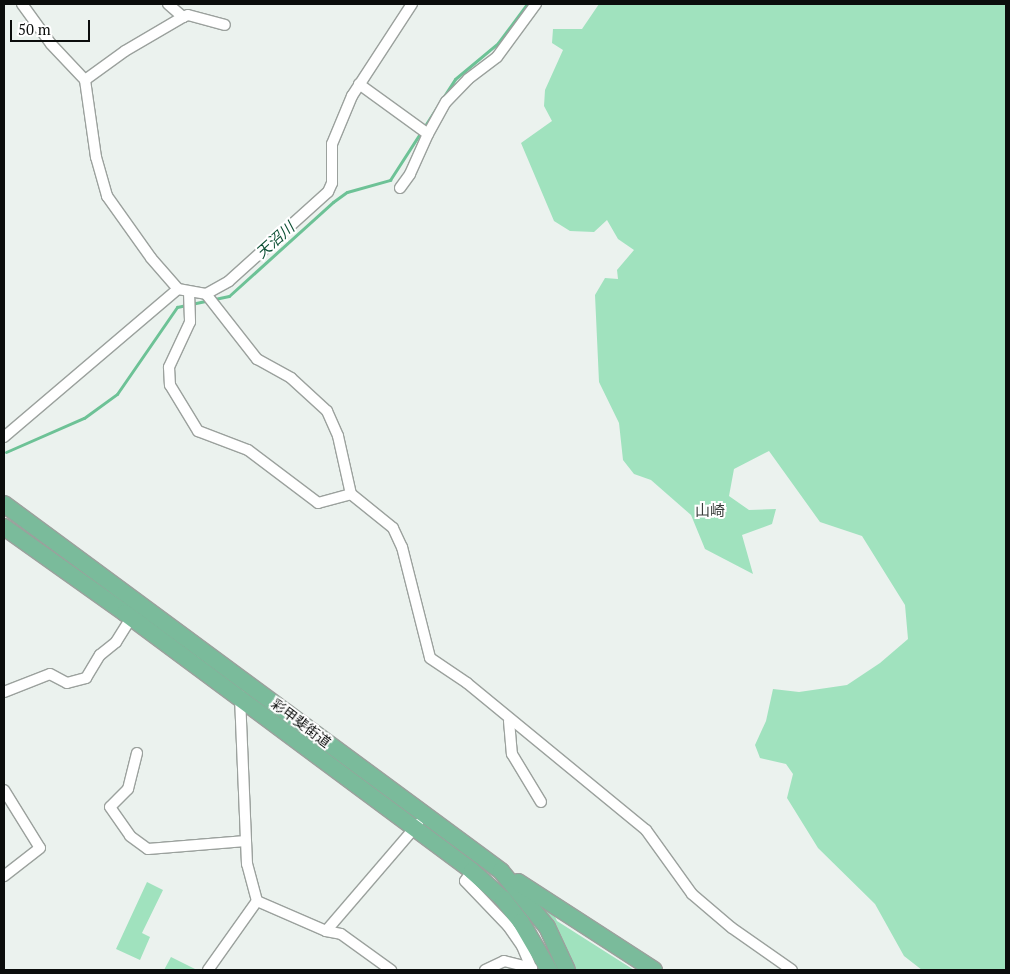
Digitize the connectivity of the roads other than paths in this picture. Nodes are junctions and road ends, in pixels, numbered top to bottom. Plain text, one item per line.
1 (22, 4) edge
2 (168, 4) edge
3 (412, 4) edge
4 (536, 4) edge
5 (183, 17) junction
6 (224, 25) dead end
7 (85, 80) junction
8 (359, 84) junction
9 (428, 134) junction
10 (400, 188) dead end
11 (178, 289) junction
12 (189, 292) junction
13 (206, 294) junction
14 (4, 437) edge
15 (351, 494) junction
16 (4, 504) edge
17 (4, 528) edge
18 (131, 618) junction
19 (243, 679) junction
20 (4, 692) edge
21 (240, 698) junction
22 (509, 720) junction
23 (137, 753) dead end
24 (4, 790) edge
25 (540, 802) dead end
26 (420, 821) junction
27 (246, 841) junction
28 (501, 871) junction
29 (4, 876) edge
30 (257, 900) junction
31 (498, 904) junction
32 (326, 931) junction
33 (532, 969) edge
34 (208, 970) edge
35 (391, 970) edge
36 (485, 970) edge
37 (549, 970) edge
38 (568, 970) edge
39 (654, 970) edge
40 (792, 970) edge

1 - 7 street
2 - 5 street
3 - 8 street
4 - 9 street
5 - 6 street
5 - 7 street
7 - 11 street
8 - 9 street
8 - 13 street
9 - 10 street
11 - 12 street
11 - 14 street
12 - 13 street
12 - 15 street
13 - 15 street
15 - 22 street
16 - 19 highway, 彩甲斐街道
17 - 18 highway, 彩甲斐街道
18 - 20 street
18 - 21 highway, 彩甲斐街道
19 - 21 street
19 - 26 highway, 彩甲斐街道
21 - 26 highway, 彩甲斐街道
21 - 27 street
22 - 25 street
22 - 40 street
23 - 27 street
24 - 29 street
26 - 28 highway, 彩甲斐街道
26 - 31 highway, 彩甲斐街道
26 - 32 street
27 - 30 street
28 - 38 highway, 彩甲斐街道
28 - 39 highway
30 - 32 street
30 - 34 street
31 - 33 street
31 - 37 highway, 彩甲斐街道
32 - 35 street
33 - 36 street

